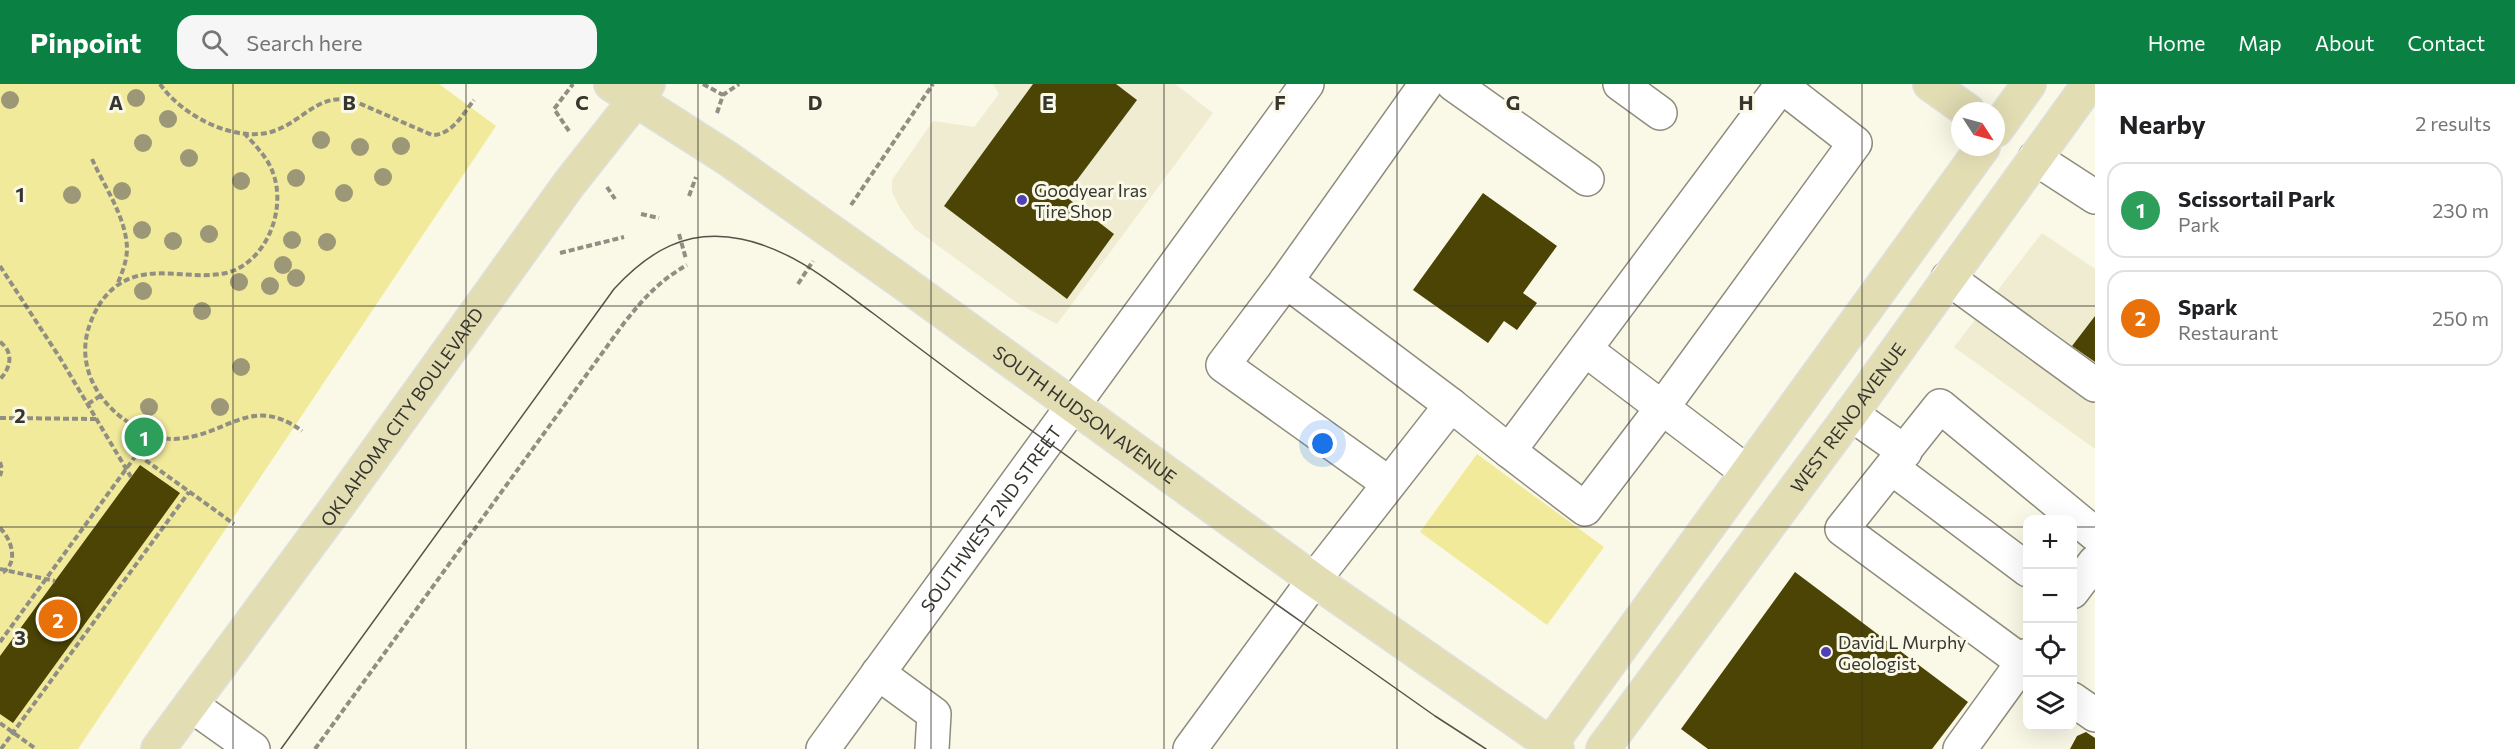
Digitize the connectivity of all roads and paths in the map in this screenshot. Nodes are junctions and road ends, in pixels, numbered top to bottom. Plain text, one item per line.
1 (160, 84) edge
2 (573, 84) edge
3 (703, 84) edge
4 (739, 84) edge
5 (933, 84) edge
6 (1307, 84) edge
7 (1426, 84) edge
8 (1453, 84) edge
9 (1620, 84) edge
10 (1930, 84) edge
11 (2029, 84) edge
12 (2089, 84) edge
13 (1780, 85) edge
14 (631, 89) edge
15 (474, 100) dead end
16 (1955, 102) edge
17 (554, 109) dead end
18 (1660, 113) dead end
19 (2005, 117) edge
20 (244, 133) junction
21 (2005, 136) edge
22 (1976, 156) edge
23 (2035, 158) junction
24 (92, 159) dead end
25 (1587, 179) dead end
26 (856, 197) dead end
27 (2095, 197) edge
28 (641, 214) dead end
29 (659, 218) dead end
30 (680, 234) dead end
31 (624, 237) dead end
32 (594, 244) dead end
33 (686, 259) dead end
34 (687, 265) dead end
35 (0, 266) edge
36 (1948, 278) junction
37 (1286, 281) junction
38 (117, 285) junction
39 (0, 342) edge
40 (1586, 350) junction
41 (0, 379) edge
42 (2095, 385) edge
43 (100, 396) junction
44 (88, 404) junction
45 (1451, 405) junction
46 (1072, 406) junction
47 (1662, 408) junction
48 (1851, 414) junction
49 (0, 418) edge
50 (97, 419) junction
51 (302, 431) dead end
52 (1509, 451) junction
53 (1899, 460) junction
54 (0, 462) edge
55 (126, 468) junction
56 (1747, 472) junction
57 (0, 476) edge
58 (132, 477) dead end
59 (1388, 483) junction
60 (189, 492) junction
61 (234, 524) dead end
62 (0, 528) edge
63 (2095, 534) edge
64 (0, 568) edge
65 (2027, 569) edge
66 (8, 570) junction
67 (0, 574) edge
68 (45, 580) junction
69 (1314, 580) junction
70 (55, 581) dead end
71 (0, 642) edge
72 (2023, 659) edge
73 (2023, 666) edge
74 (878, 673) junction
75 (2077, 702) edge
76 (192, 705) junction
77 (2095, 715) edge
78 (0, 723) edge
79 (14, 733) junction
80 (1970, 746) edge
81 (1551, 747) edge
82 (2, 749) edge
83 (36, 749) edge
84 (158, 749) edge
85 (254, 749) edge
86 (315, 749) edge
87 (823, 749) edge
88 (932, 749) edge
89 (1190, 749) edge
90 (1603, 749) edge

1 - 20 path
2 - 17 path
3 - 4 path
5 - 26 path
6 - 46 street, SOUTHWEST 2ND STREET
7 - 37 street
8 - 25 street
9 - 18 street
10 - 16 main road
11 - 19 main road
12 - 23 main road, WEST RENO AVENUE
13 - 40 street
13 - 47 street
14 - 46 main road, SOUTH HUDSON AVENUE
14 - 76 main road, OKLAHOMA CITY BOULEVARD
15 - 20 path
20 - 38 path
21 - 23 main road
22 - 56 main road
23 - 27 street
23 - 36 main road, WEST RENO AVENUE
24 - 38 path
28 - 29 path
30 - 33 path
31 - 32 path
34 - 86 path
35 - 44 path
36 - 42 street
36 - 48 main road, WEST RENO AVENUE
37 - 45 street
37 - 59 street
38 - 43 path
39 - 41 path
40 - 47 street
40 - 52 street
43 - 44 path
43 - 51 path
44 - 50 path
45 - 52 street
45 - 59 street
46 - 69 main road, SOUTH HUDSON AVENUE
46 - 74 street, SOUTHWEST 2ND STREET
47 - 52 street
47 - 56 street
48 - 53 street
48 - 90 main road, WEST RENO AVENUE
49 - 50 path
50 - 55 path
53 - 63 street
53 - 65 street
53 - 72 street
54 - 57 path
55 - 58 path
55 - 60 path
55 - 68 path
56 - 81 main road
59 - 69 street
60 - 61 path
60 - 79 path
62 - 66 path
64 - 66 path
66 - 67 path
66 - 68 path
68 - 70 path
68 - 71 path
69 - 81 main road, SOUTH HUDSON AVENUE
69 - 89 street
73 - 80 street
74 - 87 street, SOUTHWEST 2ND STREET
74 - 88 street
75 - 77 street
76 - 84 main road, OKLAHOMA CITY BOULEVARD
76 - 85 street
78 - 79 path
79 - 82 path
79 - 83 path

